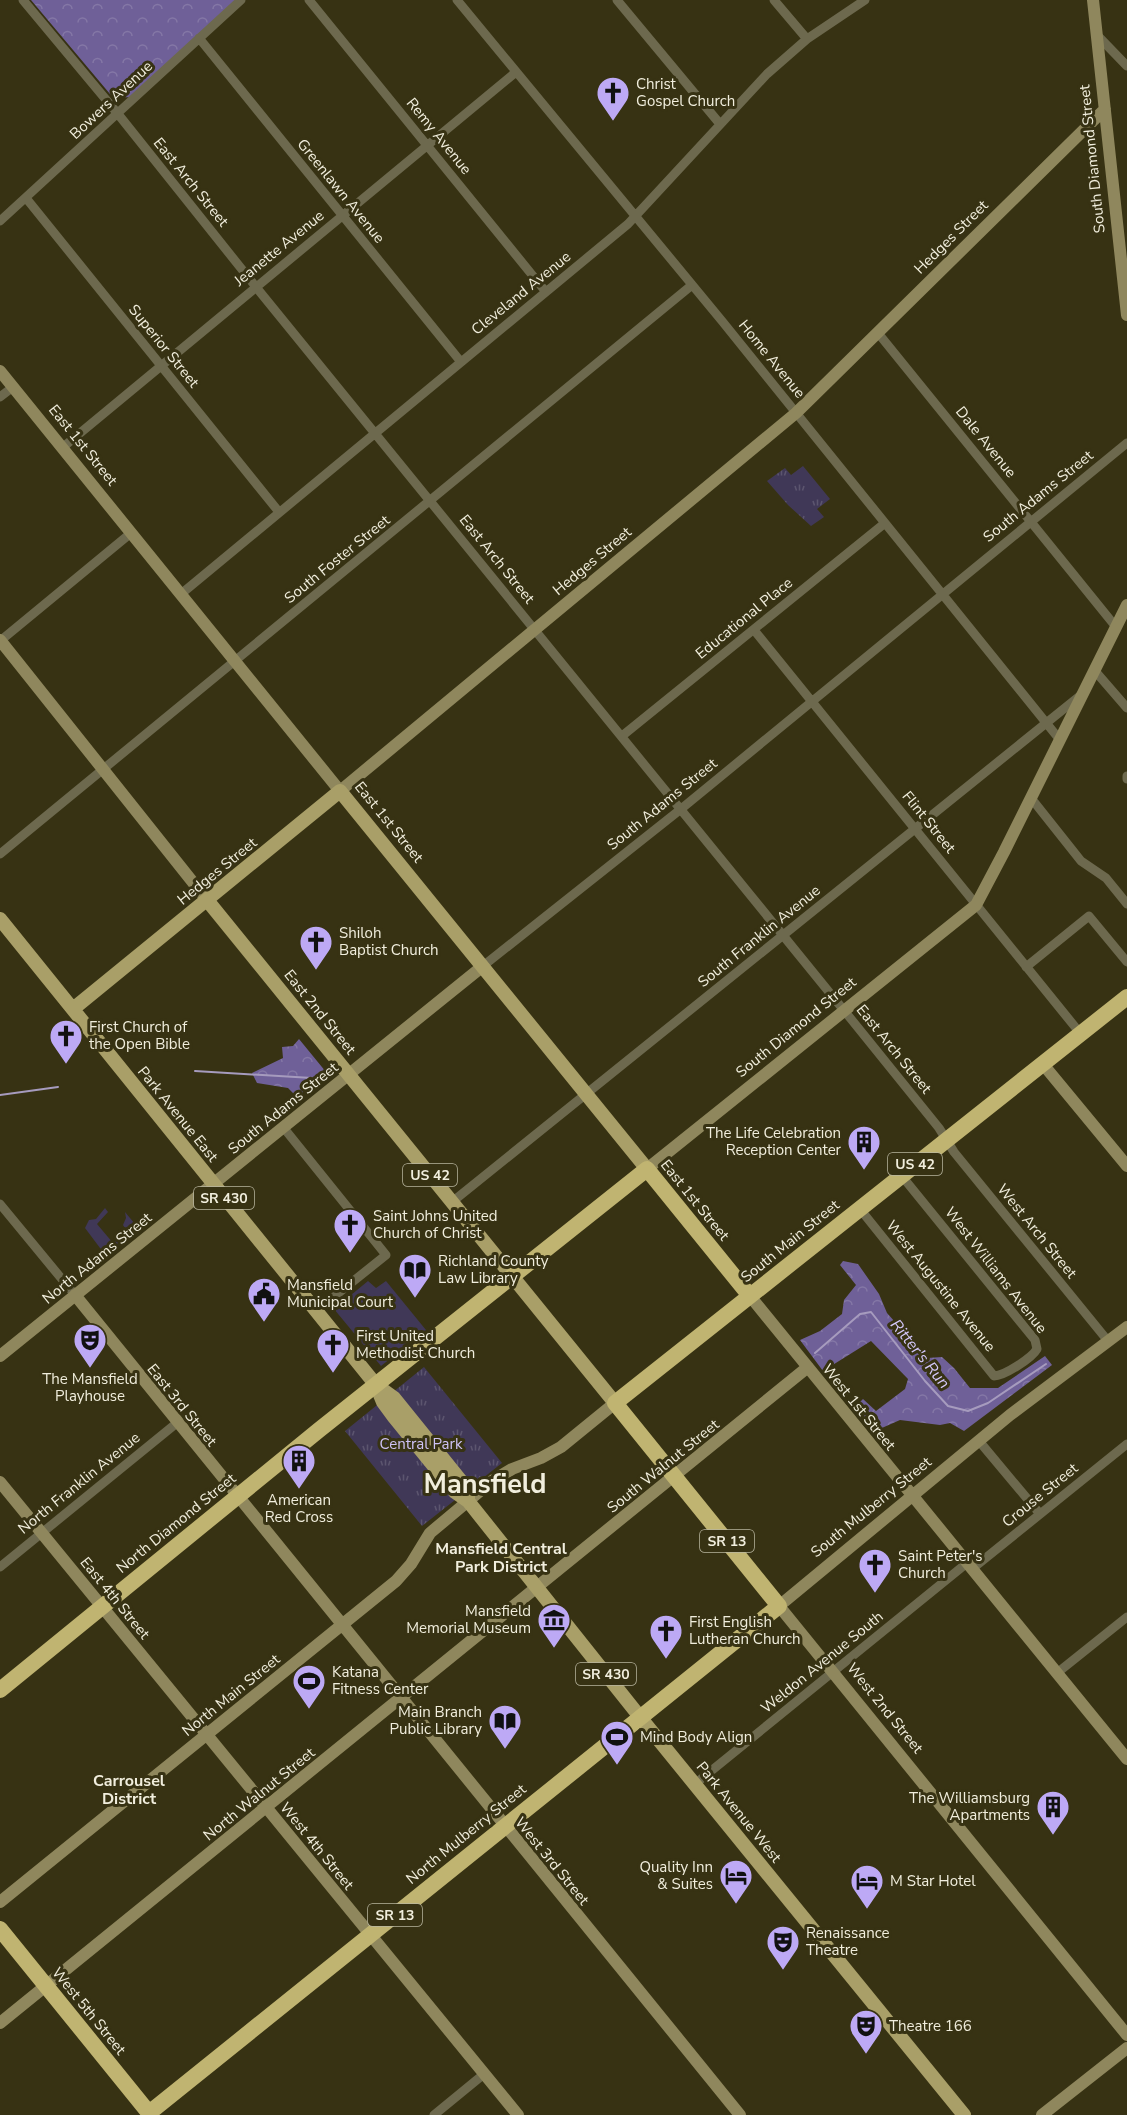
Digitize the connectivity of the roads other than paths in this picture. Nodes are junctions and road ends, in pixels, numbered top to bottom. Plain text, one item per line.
1 (23, 0) edge
2 (241, 0) edge
3 (309, 0) edge
4 (457, 0) edge
5 (617, 0) edge
6 (774, 0) edge
7 (865, 0) edge
8 (1093, 0) edge
9 (1097, 35) junction
10 (199, 38) junction
11 (807, 39) junction
12 (1127, 66) edge
13 (516, 72) junction
14 (1105, 109) junction
15 (118, 114) junction
16 (720, 124) junction
17 (427, 144) junction
18 (26, 198) junction
19 (342, 216) junction
20 (635, 216) junction
21 (0, 221) edge
22 (692, 285) junction
23 (256, 287) junction
24 (546, 292) junction
25 (1127, 315) edge
26 (879, 333) junction
27 (461, 362) junction
28 (161, 365) junction
29 (0, 371) edge
30 (13, 387) junction
31 (0, 397) edge
32 (796, 413) junction
33 (375, 433) junction
34 (1127, 443) edge
35 (62, 448) junction
36 (431, 501) junction
37 (279, 512) junction
38 (1030, 522) junction
39 (885, 523) junction
40 (131, 533) junction
41 (181, 594) junction
42 (942, 594) junction
43 (1127, 605) edge
44 (1116, 627) junction
45 (536, 629) junction
46 (754, 630) junction
47 (0, 640) edge
48 (236, 661) junction
49 (1095, 671) junction
50 (1084, 693) junction
51 (812, 701) junction
52 (1127, 708) edge
53 (1047, 723) junction
54 (622, 736) junction
55 (1060, 740) junction
56 (104, 770) junction
57 (340, 790) junction
58 (1031, 798) junction
59 (681, 809) junction
60 (915, 829) junction
61 (0, 854) edge
62 (207, 900) junction
63 (976, 904) junction
64 (1127, 904) edge
65 (0, 919) edge
66 (784, 936) junction
67 (1127, 962) edge
68 (483, 966) junction
69 (1026, 967) junction
70 (1127, 997) edge
71 (73, 1010) junction
72 (844, 1011) junction
73 (1080, 1033) junction
74 (1042, 1063) junction
75 (349, 1074) junction
76 (586, 1094) junction
77 (283, 1127) junction
78 (946, 1139) junction
79 (1127, 1166) edge
80 (647, 1169) junction
81 (902, 1175) junction
82 (212, 1184) junction
83 (452, 1202) junction
84 (0, 1204) edge
85 (860, 1209) junction
86 (511, 1276) junction
87 (75, 1296) junction
88 (750, 1296) junction
89 (316, 1311) junction
90 (1127, 1327) edge
91 (1108, 1341) junction
92 (0, 1356) edge
93 (808, 1367) junction
94 (1001, 1375) joint
95 (376, 1385) junction
96 (615, 1403) junction
97 (178, 1422) junction
98 (979, 1441) junction
99 (1127, 1444) edge
100 (674, 1477) junction
101 (0, 1482) edge
102 (237, 1496) junction
103 (913, 1496) junction
104 (468, 1501) junction
105 (1040, 1514) junction
106 (42, 1533) junction
107 (970, 1566) junction
108 (0, 1568) edge
109 (537, 1587) junction
110 (779, 1606) junction
111 (102, 1607) junction
112 (1125, 1622) edge
113 (341, 1625) junction
114 (833, 1672) junction
115 (1057, 1673) junction
116 (0, 1690) edge
117 (401, 1698) junction
118 (640, 1717) junction
119 (206, 1734) junction
120 (1127, 1759) edge
121 (695, 1784) junction
122 (266, 1808) junction
123 (505, 1826) junction
124 (0, 1902) edge
125 (0, 1929) edge
126 (370, 1935) junction
127 (46, 1986) junction
128 (0, 2023) edge
129 (1127, 2035) edge
130 (1127, 2048) edge
131 (484, 2074) junction
132 (148, 2114) edge
133 (434, 2115) edge
134 (519, 2115) edge
135 (740, 2115) edge
136 (964, 2115) edge
137 (1042, 2115) edge

1 - 15 street, East Arch Street
2 - 10 street, Bowers Avenue
3 - 17 street, Remy Avenue
4 - 13 street, Home Avenue
5 - 16 street
6 - 11 street
7 - 11 street, Cleveland Avenue
8 - 9 street, South Diamond Street
9 - 12 street
9 - 14 street, South Diamond Street
10 - 15 street, Bowers Avenue
10 - 19 street, Greenlawn Avenue
11 - 16 street, Cleveland Avenue
13 - 17 street, Jeanette Avenue
13 - 20 street, Home Avenue
14 - 25 street, South Diamond Street
14 - 26 street, Hedges Street
15 - 18 street, Bowers Avenue
15 - 23 street, East Arch Street
16 - 20 street, Cleveland Avenue
17 - 19 street, Jeanette Avenue
17 - 24 street, Remy Avenue
18 - 21 street, Bowers Avenue
18 - 28 street, Superior Street
19 - 23 street, Jeanette Avenue
19 - 27 street, Greenlawn Avenue
20 - 22 street, Home Avenue
20 - 24 street, Cleveland Avenue
22 - 32 street, Home Avenue
22 - 36 street, South Foster Street
23 - 28 street, Jeanette Avenue
23 - 33 street, East Arch Street
24 - 27 street, Cleveland Avenue
26 - 32 street, Hedges Street
26 - 38 street, Dale Avenue
27 - 33 street, Cleveland Avenue
28 - 35 street, Jeanette Avenue
28 - 37 street, Superior Street
29 - 30 street, East 1st Street
30 - 31 street
30 - 35 street, East 1st Street
32 - 39 street, Home Avenue
32 - 45 street, Hedges Street
33 - 36 street, East Arch Street
33 - 37 street, Cleveland Avenue
34 - 38 street, South Adams Street
35 - 40 street, East 1st Street
36 - 45 street, East Arch Street
36 - 48 street, South Foster Street
37 - 41 street, Cleveland Avenue
38 - 42 street, South Adams Street
38 - 44 street, Dale Avenue
39 - 42 street, Home Avenue
39 - 46 street, Educational Place
40 - 41 street, East 1st Street
40 - 47 street
41 - 48 street, East 1st Street
42 - 51 street, South Adams Street
42 - 53 street, Home Avenue
43 - 44 street, South Diamond Street
44 - 49 street, South Diamond Street
45 - 54 street, East Arch Street
45 - 57 street, Hedges Street
46 - 51 street, Flint Street
46 - 54 street, Educational Place
47 - 56 street, East 2nd Street
48 - 56 street, South Foster Street
48 - 57 street, East 1st Street
49 - 50 street, South Diamond Street
49 - 52 street
50 - 53 street, South Franklin Avenue
50 - 55 street, South Diamond Street
51 - 59 street, South Adams Street
51 - 60 street, Flint Street
53 - 55 street, Home Avenue
53 - 60 street, South Franklin Avenue
54 - 59 street, East Arch Street
55 - 58 street, South Diamond Street
56 - 61 street, South Foster Street
56 - 62 street, East 2nd Street
57 - 62 main road, Hedges Street
57 - 68 main road, East 1st Street
58 - 63 street, South Diamond Street
58 - 64 street
59 - 66 street, East Arch Street
59 - 68 street, South Adams Street
60 - 63 street, Flint Street
60 - 66 street, South Franklin Avenue
62 - 71 main road, Hedges Street
62 - 75 main road, East 2nd Street / US 42
63 - 69 street, Flint Street
63 - 72 street, South Diamond Street
65 - 71 main road, Park Avenue East
66 - 72 street, East Arch Street
66 - 76 street, South Franklin Avenue
67 - 69 street
68 - 75 street, South Adams Street
68 - 76 main road, East 1st Street
69 - 73 street, Flint Street
70 - 73 highway, South Main Street / US 42
71 - 82 main road, Park Avenue East / SR 430
72 - 78 street, East Arch Street
72 - 80 street, South Diamond Street
73 - 74 highway, South Main Street / US 42
74 - 78 highway, South Main Street / US 42
74 - 79 street
75 - 77 street, South Adams Street
75 - 83 main road, East 2nd Street / US 42
76 - 80 main road, East 1st Street
76 - 83 street, South Franklin Avenue
77 - 82 street, South Adams Street
77 - 89 street
78 - 81 highway, South Main Street / US 42
78 - 91 street, West Arch Street
80 - 86 highway, South Diamond Street
80 - 88 highway, East 1st Street
81 - 85 highway, South Main Street / US 42
81 - 94 street, West Williams Avenue
82 - 87 street, North Adams Street
82 - 89 main road, Park Avenue East / SR 430
83 - 86 main road, East 2nd Street / US 42
84 - 87 street, East 3rd Street
85 - 88 highway, South Main Street / US 42
85 - 94 street, West Augustine Avenue
86 - 95 highway, South Diamond Street
86 - 96 main road, East 2nd Street / US 42
87 - 92 street, North Adams Street
87 - 97 street, East 3rd Street
88 - 93 street, West 1st Street
88 - 96 highway, South Main Street / US 42
89 - 95 main road, Park Avenue East / SR 430
90 - 91 street, South Mulberry Street
91 - 98 street, South Mulberry Street
93 - 100 street, South Walnut Street
93 - 103 street, West 1st Street
95 - 102 highway, North Diamond Street
95 - 104 main road, Park Avenue East / SR 430
96 - 100 highway, West 2nd Street / SR 13
96 - 104 street, South Main Street
97 - 102 street, East 3rd Street
97 - 106 street, North Franklin Avenue
98 - 103 street, South Mulberry Street
98 - 105 street
99 - 105 street, Crouse Street
100 - 109 street, South Walnut Street
100 - 110 highway, West 2nd Street / SR 13
101 - 106 street, East 4th Street
102 - 111 highway, North Diamond Street
102 - 113 street, East 3rd Street
103 - 107 street, West 1st Street
103 - 110 street, South Mulberry Street
104 - 109 main road, Park Avenue West / SR 430
104 - 113 street, North Main Street
105 - 107 street, Crouse Street
106 - 108 street, North Franklin Avenue
106 - 111 street, East 4th Street
107 - 114 street, Weldon Avenue South
107 - 115 street, West 1st Street
109 - 117 street, North Walnut Street
109 - 118 main road, Park Avenue West / SR 430
110 - 114 street, West 2nd Street
110 - 118 highway, South Mulberry Street / SR 13
111 - 116 highway, North Diamond Street
111 - 119 street, East 4th Street
112 - 115 street
113 - 117 street, West 3rd Street
113 - 119 street, North Main Street
114 - 121 street, Weldon Avenue South
114 - 129 street, West 2nd Street
115 - 120 street, West 1st Street
117 - 122 street, North Walnut Street
117 - 123 street, West 3rd Street
118 - 121 main road, Park Avenue West / SR 430
118 - 123 highway, North Mulberry Street / SR 13
119 - 122 street, West 4th Street
119 - 124 street, North Main Street
121 - 136 main road, Park Avenue West / SR 430
122 - 126 street, West 4th Street
122 - 127 street, North Walnut Street
123 - 126 highway, North Mulberry Street / SR 13
123 - 135 street, West 3rd Street
125 - 127 highway, West 5th Street / SR 13
126 - 131 street, West 4th Street
126 - 132 highway, North Mulberry Street / SR 13
127 - 128 street, North Walnut Street
127 - 132 highway, West 5th Street / SR 13
130 - 137 street
131 - 133 street
131 - 134 street, West 4th Street

